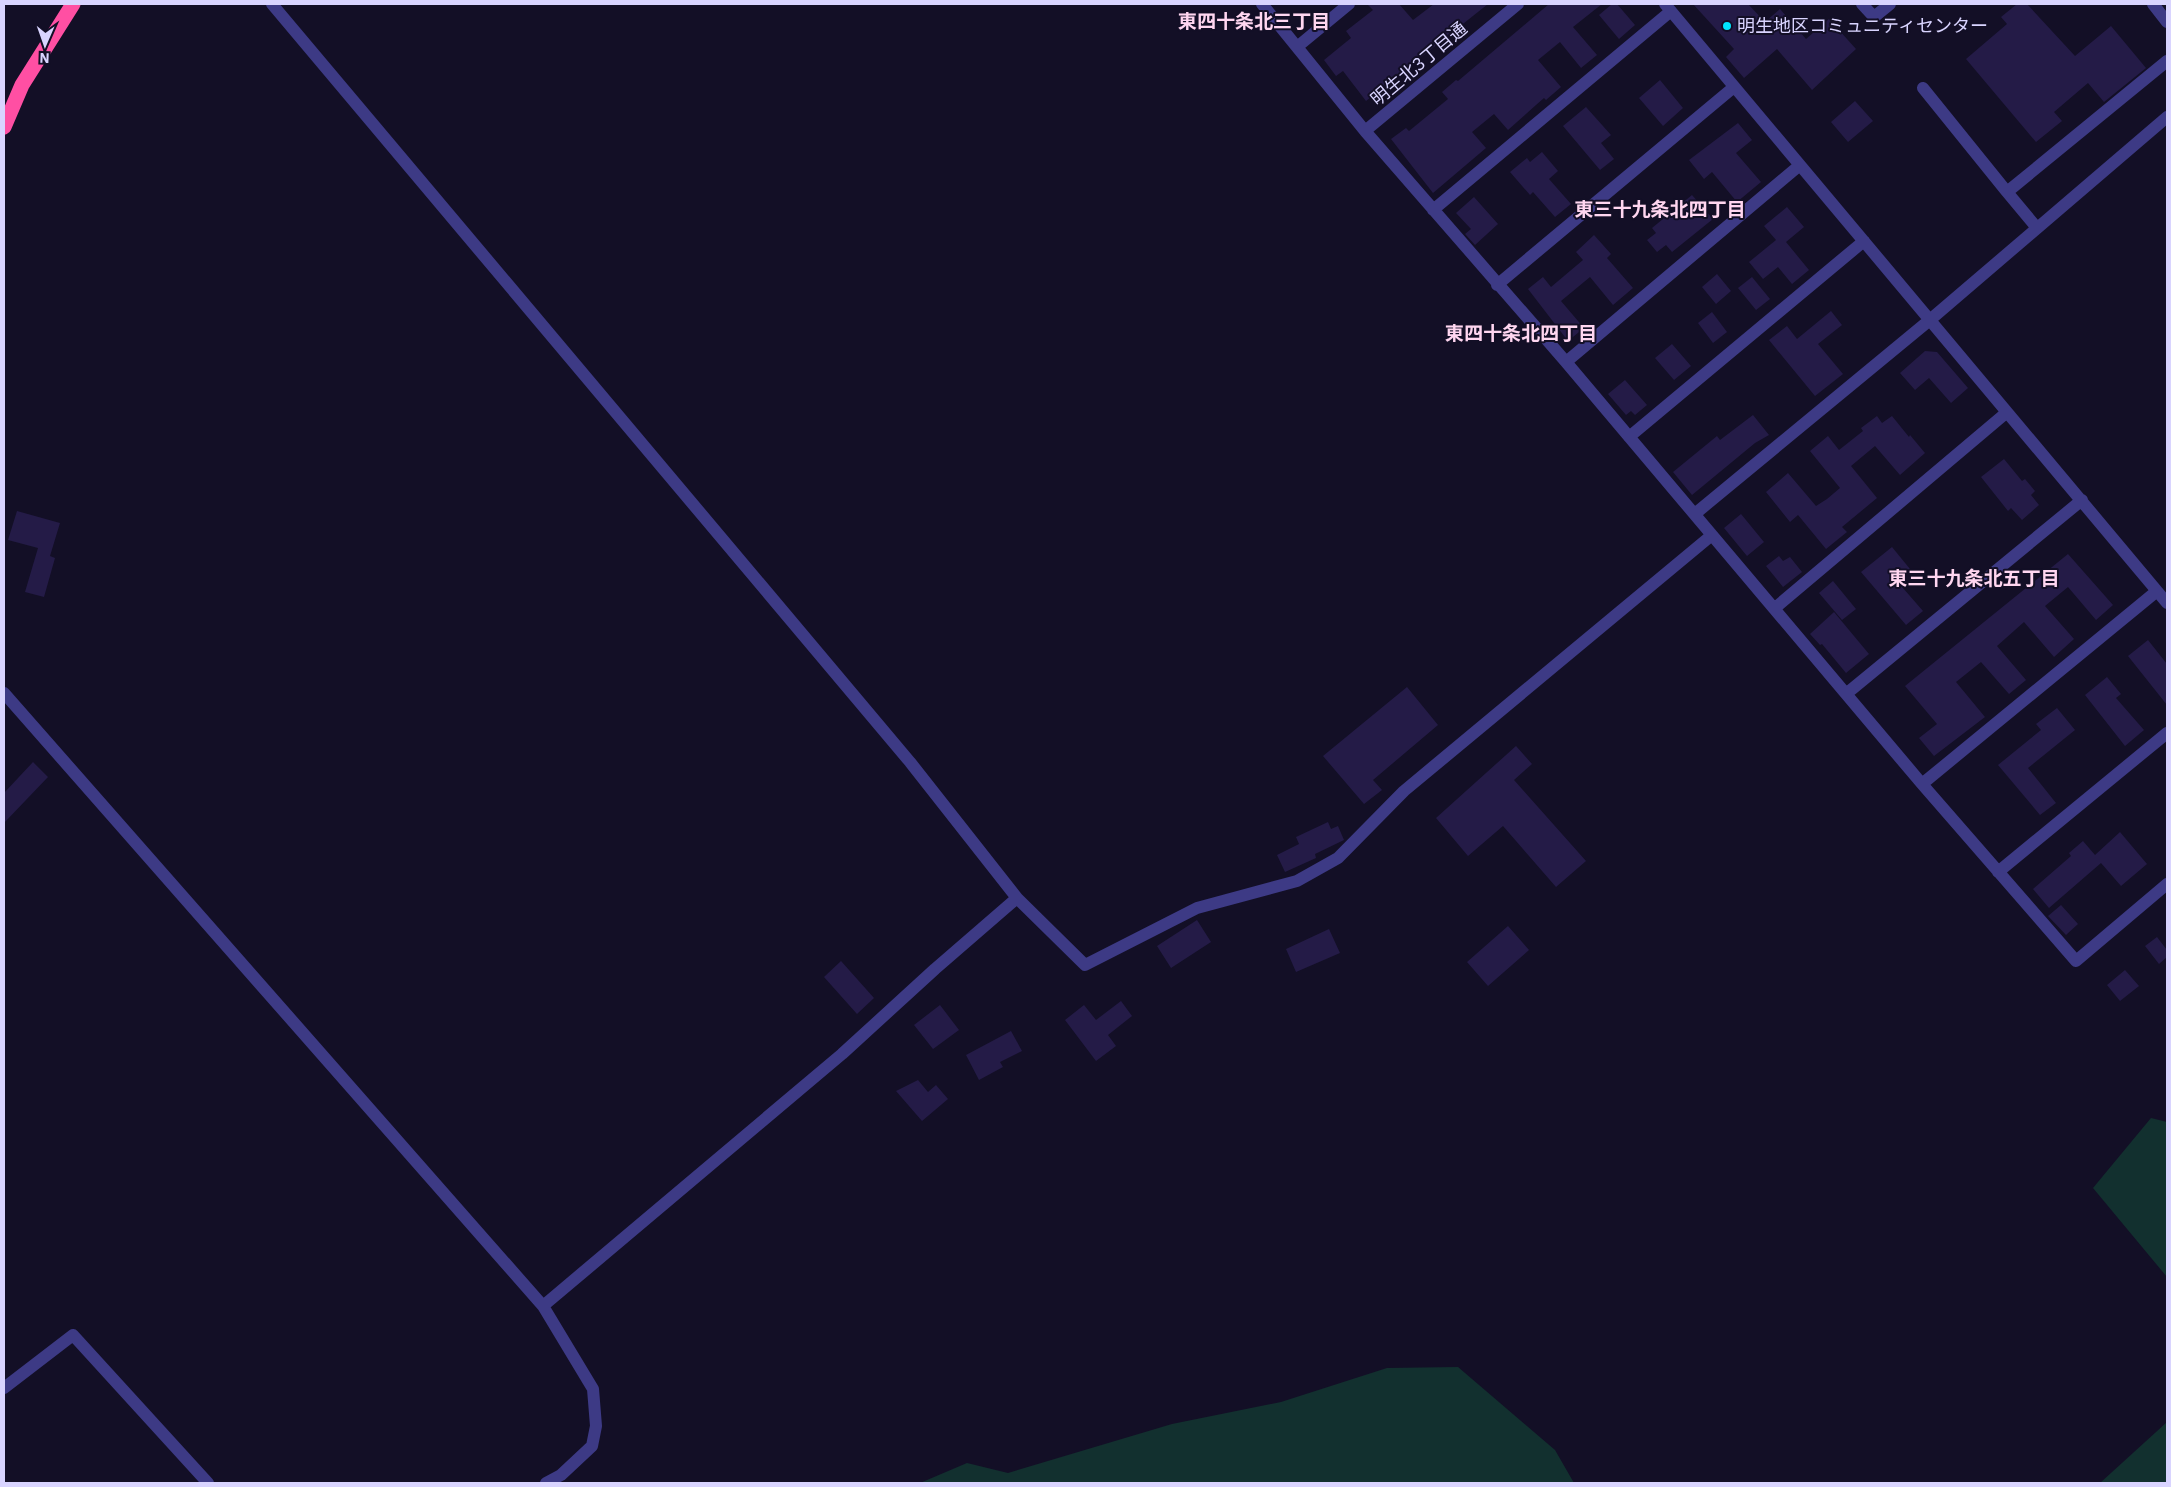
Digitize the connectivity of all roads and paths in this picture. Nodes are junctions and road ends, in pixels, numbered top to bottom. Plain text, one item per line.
1 (73, 4) edge
2 (272, 4) edge
3 (1262, 4) edge
4 (1349, 4) edge
5 (1518, 4) edge
6 (1862, 4) edge
7 (1890, 4) edge
8 (1668, 7) edge
9 (1297, 47) junction
10 (2167, 61) edge
11 (1734, 87) junction
12 (1923, 88) dead end
13 (2167, 117) edge
14 (4, 127) edge
15 (1365, 131) junction
16 (1800, 165) junction
17 (2008, 192) junction
18 (1433, 210) junction
19 (2037, 228) junction
20 (1864, 241) junction
21 (1498, 285) junction
22 (1931, 319) junction
23 (1566, 362) junction
24 (2006, 413) junction
25 (1629, 437) junction
26 (2082, 500) junction
27 (1696, 513) junction
28 (1712, 535) junction
29 (2157, 591) junction
30 (2167, 603) edge
31 (1775, 608) junction
32 (4, 693) edge
33 (1846, 694) junction
34 (2167, 733) edge
35 (1922, 784) junction
36 (1998, 872) junction
37 (2167, 884) edge
38 (1017, 898) junction
39 (543, 1306) junction
40 (4, 1388) edge
41 (208, 1483) edge
42 (546, 1483) edge

1 - 14 highway
2 - 38 street
3 - 9 street
4 - 9 street
5 - 15 street, 明生北3丁目通
6 - 7 street
8 - 11 street
8 - 18 street
9 - 15 street
10 - 17 street
11 - 16 street
11 - 21 street
12 - 17 street
13 - 19 street
15 - 18 street
16 - 20 street
16 - 23 street
17 - 19 street
18 - 21 street
19 - 22 street
20 - 22 street
20 - 25 street
21 - 23 street
22 - 24 street
22 - 27 street
23 - 25 street
24 - 26 street
24 - 31 street
25 - 27 street
26 - 29 street
26 - 33 street
27 - 28 street
28 - 31 street
28 - 38 street
29 - 30 street
29 - 35 street
31 - 33 street
32 - 39 street
33 - 35 street
34 - 36 street
35 - 36 street
36 - 37 street
38 - 39 street
39 - 42 street
40 - 41 street

